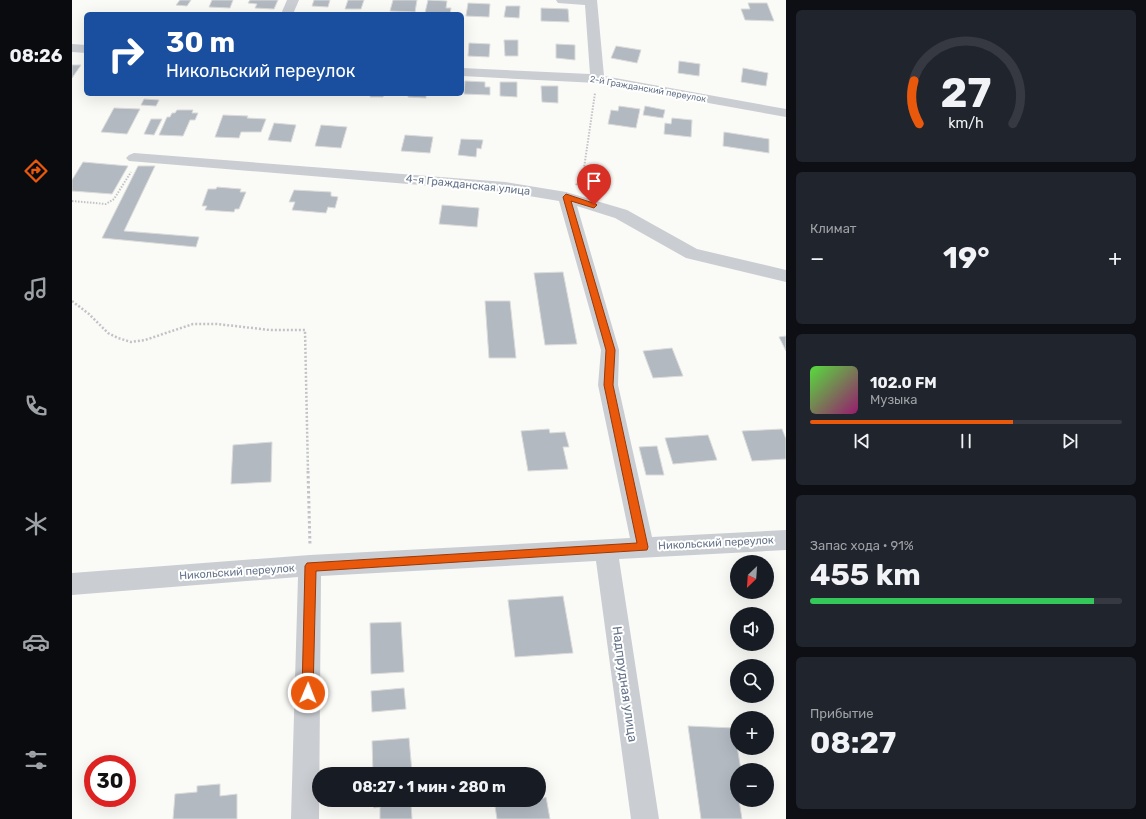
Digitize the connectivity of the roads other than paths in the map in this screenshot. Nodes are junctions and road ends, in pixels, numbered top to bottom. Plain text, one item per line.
1 (293, 0) edge
2 (562, 0) edge
3 (591, 1) edge
4 (288, 12) edge
5 (72, 48) edge
6 (84, 49) edge
7 (464, 72) edge
8 (597, 79) junction
9 (786, 113) edge
10 (136, 158) road end
11 (566, 197) junction
12 (786, 276) edge
13 (786, 540) edge
14 (643, 547) junction
15 (606, 550) junction
16 (310, 566) junction
17 (72, 584) edge
18 (305, 819) edge
19 (645, 819) edge

1 - 4 street
2 - 3 street
3 - 8 street
5 - 6 street
7 - 8 street, 2-й Гражданский переулок
8 - 9 street, 2-й Гражданский переулок
10 - 11 street, 4-я Гражданская улица
11 - 12 street, 4-я Гражданская улица
11 - 14 street
13 - 14 street, Никольский переулок
14 - 15 street, Никольский переулок
15 - 16 street, Никольский переулок
15 - 19 street, Надпрудная улица
16 - 17 street, Никольский переулок
16 - 18 street

